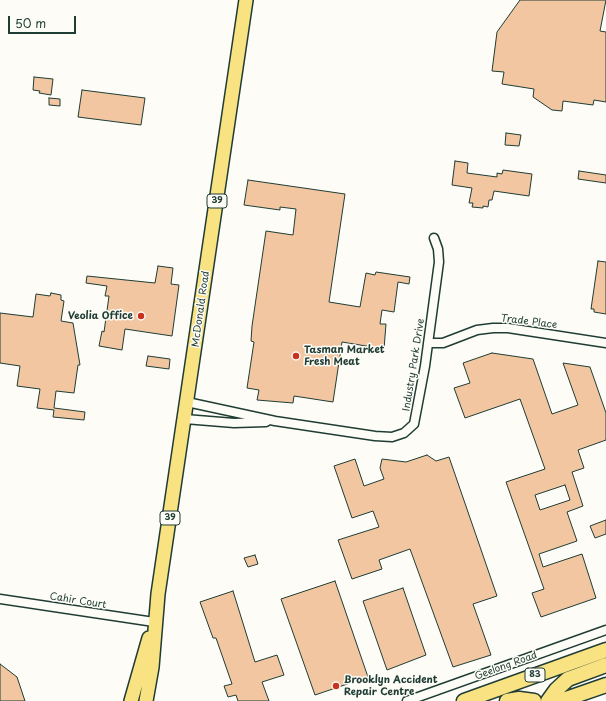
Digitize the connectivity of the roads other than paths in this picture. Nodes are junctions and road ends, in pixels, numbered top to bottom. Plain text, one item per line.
1 (246, 0) edge
2 (434, 238) dead end
3 (428, 343) junction
4 (606, 343) edge
5 (187, 402) junction
6 (185, 419) junction
7 (275, 421) junction
8 (0, 599) edge
9 (155, 620) junction
10 (606, 630) edge
11 (606, 650) edge
12 (606, 665) edge
13 (606, 685) edge
14 (131, 701) edge
15 (146, 701) edge
16 (407, 701) edge
17 (464, 701) edge
18 (508, 701) edge
19 (534, 701) edge
20 (548, 701) edge
21 (560, 701) edge

1 - 5 main road, McDonald Road / 39
2 - 3 street, Industry Park Drive
3 - 4 street, Trade Place
3 - 7 street, Industry Park Drive
5 - 6 main road, McDonald Road / 39
5 - 7 street, Industry Park Drive
6 - 7 street, Industry Park Drive
6 - 9 main road, McDonald Road / 39
8 - 9 street, Cahir Court
9 - 14 main road, McDonald Road / 39
9 - 15 main road, McDonald Road / 39
10 - 16 street, Geelong Road
11 - 17 highway, Geelong Road / 83
12 - 20 highway
13 - 21 highway
18 - 19 highway

